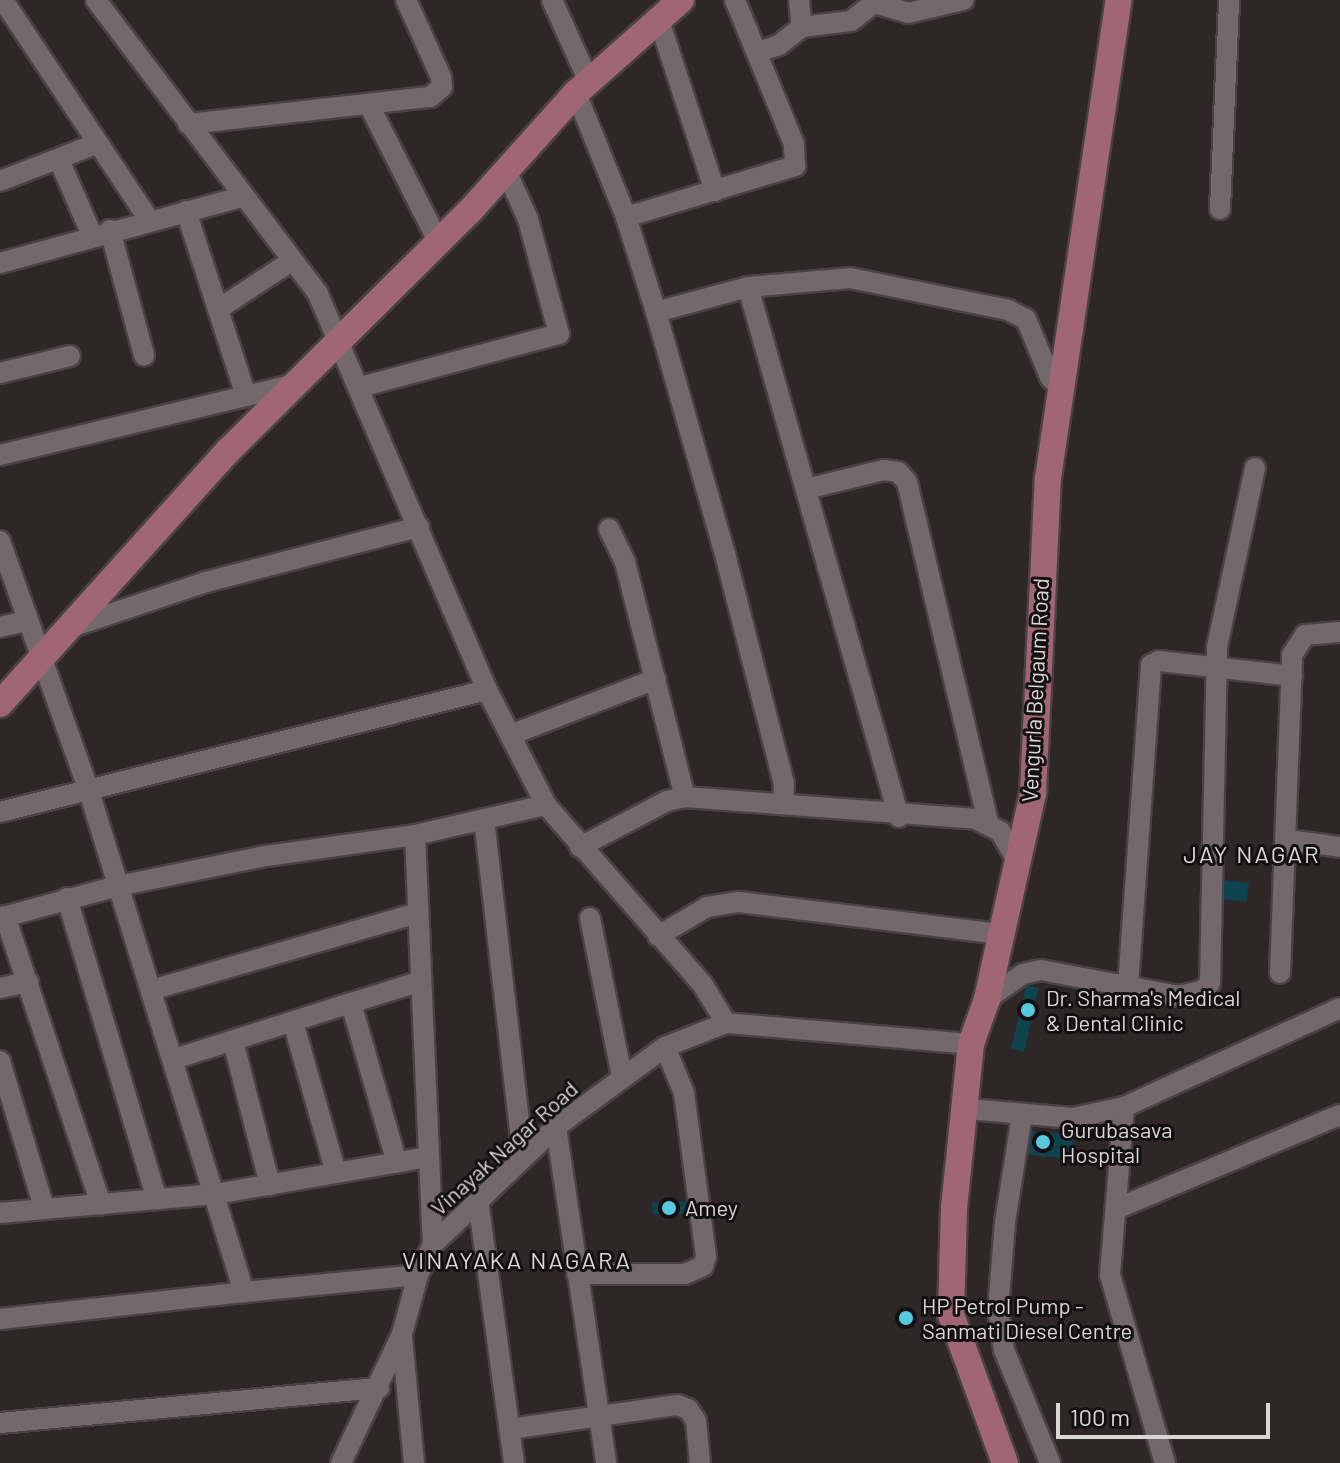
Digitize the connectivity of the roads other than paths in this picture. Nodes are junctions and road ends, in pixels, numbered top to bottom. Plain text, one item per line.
1 (96, 0) edge
2 (406, 0) edge
3 (552, 0) edge
4 (681, 0) edge
5 (735, 0) edge
6 (799, 0) edge
7 (1119, 0) edge
8 (1229, 0) edge
9 (957, 1) edge
10 (6, 2) edge
11 (874, 2) edge
12 (659, 20) junction
13 (802, 27) junction
14 (758, 52) junction
15 (583, 88) junction
16 (370, 107) junction
17 (188, 124) junction
18 (96, 144) junction
19 (59, 160) junction
20 (506, 171) junction
21 (0, 181) edge
22 (715, 191) junction
23 (242, 197) junction
24 (1220, 209) dead end
25 (186, 211) junction
26 (626, 217) junction
27 (150, 221) junction
28 (101, 233) junction
29 (438, 241) junction
30 (293, 260) junction
31 (0, 263) edge
32 (748, 287) junction
33 (220, 308) junction
34 (656, 312) junction
35 (337, 339) junction
36 (144, 355) dead end
37 (70, 356) dead end
38 (0, 373) edge
39 (292, 385) junction
40 (360, 387) junction
41 (1060, 388) junction
42 (246, 396) junction
43 (0, 455) edge
44 (1255, 468) dead end
45 (806, 489) junction
46 (419, 527) junction
47 (609, 529) dead end
48 (0, 541) edge
49 (26, 621) junction
50 (0, 627) edge
51 (64, 629) junction
52 (1340, 632) edge
53 (39, 662) junction
54 (1217, 669) junction
55 (1292, 676) junction
56 (656, 679) junction
57 (487, 690) junction
58 (0, 704) edge
59 (510, 735) junction
60 (88, 788) junction
61 (685, 797) junction
62 (783, 801) junction
63 (546, 805) junction
64 (0, 812) edge
65 (899, 817) junction
66 (484, 819) junction
67 (988, 823) junction
68 (415, 835) junction
69 (1289, 840) junction
70 (580, 847) junction
71 (1340, 847) edge
72 (1019, 864) junction
73 (118, 886) junction
74 (67, 898) junction
75 (418, 913) junction
76 (3, 917) edge
77 (590, 918) dead end
78 (1001, 934) junction
79 (658, 936) junction
80 (1280, 973) dead end
81 (421, 981) junction
82 (28, 982) junction
83 (1128, 986) junction
84 (0, 988) edge
85 (151, 990) junction
86 (987, 999) junction
87 (351, 1003) junction
88 (1340, 1008) edge
89 (293, 1022) junction
90 (726, 1023) junction
91 (233, 1041) junction
92 (971, 1044) junction
93 (665, 1047) junction
94 (174, 1059) junction
95 (0, 1061) edge
96 (622, 1077) junction
97 (1124, 1107) junction
98 (968, 1109) junction
99 (1022, 1115) junction
100 (1340, 1115) edge
101 (556, 1127) junction
102 (429, 1157) junction
103 (523, 1158) junction
104 (397, 1163) junction
105 (336, 1173) junction
106 (270, 1185) junction
107 (216, 1194) junction
108 (157, 1199) junction
109 (478, 1200) junction
110 (101, 1204) junction
111 (44, 1208) junction
112 (1116, 1209) junction
113 (0, 1213) edge
114 (433, 1244) junction
115 (577, 1274) junction
116 (418, 1275) junction
117 (244, 1292) junction
118 (0, 1319) edge
119 (402, 1334) junction
120 (379, 1388) junction
121 (599, 1416) junction
122 (0, 1423) edge
123 (510, 1429) junction
124 (342, 1462) edge
125 (414, 1463) edge
126 (514, 1463) edge
127 (606, 1463) edge
128 (700, 1463) edge
129 (1005, 1463) edge
130 (1050, 1463) edge
131 (1165, 1463) edge

1 - 17 street
2 - 16 street
3 - 15 street
4 - 12 main road
5 - 14 street
6 - 13 street
7 - 41 main road, Vengurla Belgaum Road
8 - 24 street
9 - 11 street
10 - 18 street
11 - 13 street
12 - 15 main road
12 - 22 street
13 - 14 street
14 - 22 street
15 - 20 main road
15 - 26 street
16 - 17 street
16 - 29 street
17 - 23 street
18 - 19 street
18 - 27 street
19 - 21 street
19 - 28 street
20 - 29 main road
20 - 40 street
22 - 26 street
23 - 25 street
23 - 30 street
25 - 27 street
25 - 33 street
26 - 34 street
27 - 28 street
28 - 31 street
28 - 36 street
29 - 35 main road
30 - 33 street
30 - 35 street
32 - 34 street
32 - 41 street
32 - 45 street
33 - 42 street
34 - 62 street
35 - 39 main road
35 - 40 street
37 - 38 street
39 - 42 street
39 - 51 main road
40 - 46 street
41 - 72 main road, Vengurla Belgaum Road
42 - 43 street
44 - 54 street
45 - 65 street
45 - 67 street
46 - 51 street
46 - 57 street
47 - 56 street
48 - 49 street
49 - 50 street
49 - 53 street
51 - 53 main road
52 - 55 street
53 - 58 main road
53 - 60 street
54 - 55 street
54 - 83 street
54 - 83 street
55 - 69 street
56 - 59 street
56 - 61 street
57 - 59 street
57 - 60 street
59 - 63 street
60 - 64 street
60 - 73 street
61 - 62 street
61 - 70 street
62 - 65 street
63 - 66 street
63 - 70 street
65 - 67 street
66 - 68 street
66 - 103 street
67 - 72 street
68 - 73 street
68 - 75 street
69 - 71 street
69 - 80 street
70 - 79 street
72 - 78 main road, Vengurla Belgaum Road
73 - 74 street
73 - 85 street
74 - 76 street
74 - 108 street
75 - 81 street
75 - 85 street
76 - 82 street
77 - 96 street
78 - 79 street
78 - 86 main road, Vengurla Belgaum Road
79 - 90 street
81 - 87 street
81 - 102 street
82 - 84 street
82 - 110 street
83 - 86 street
85 - 94 street
86 - 92 main road, Vengurla Belgaum Road
87 - 89 street
87 - 104 street
88 - 97 street
89 - 91 street
89 - 105 street
90 - 92 street, Vinayak Nagar Road
90 - 93 street, Vinayak Nagar Road
91 - 94 street
91 - 106 street
92 - 98 main road, Vengurla Belgaum Road
93 - 96 street, Vinayak Nagar Road
93 - 115 street
94 - 107 street
95 - 111 street
96 - 101 street, Vinayak Nagar Road
97 - 99 street
97 - 112 street
98 - 99 street
98 - 129 main road, Vengurla Belgaum Road
99 - 130 street
100 - 112 street
101 - 103 street, Vinayak Nagar Road
101 - 115 street
102 - 104 street
102 - 114 street
103 - 109 street, Vinayak Nagar Road
104 - 105 street
105 - 106 street
106 - 107 street
107 - 108 street
107 - 117 street
108 - 110 street
109 - 114 street, Vinayak Nagar Road
109 - 123 street
110 - 111 street
111 - 113 street
112 - 131 street
114 - 116 street, Vinayak Nagar Road
115 - 121 street
116 - 117 street
116 - 119 street, Vinayak Nagar Road
117 - 118 street
119 - 120 street, Vinayak Nagar Road
119 - 125 street
120 - 122 street
120 - 124 street, Vinayak Nagar Road
121 - 123 street
121 - 127 street
121 - 128 street
123 - 126 street

